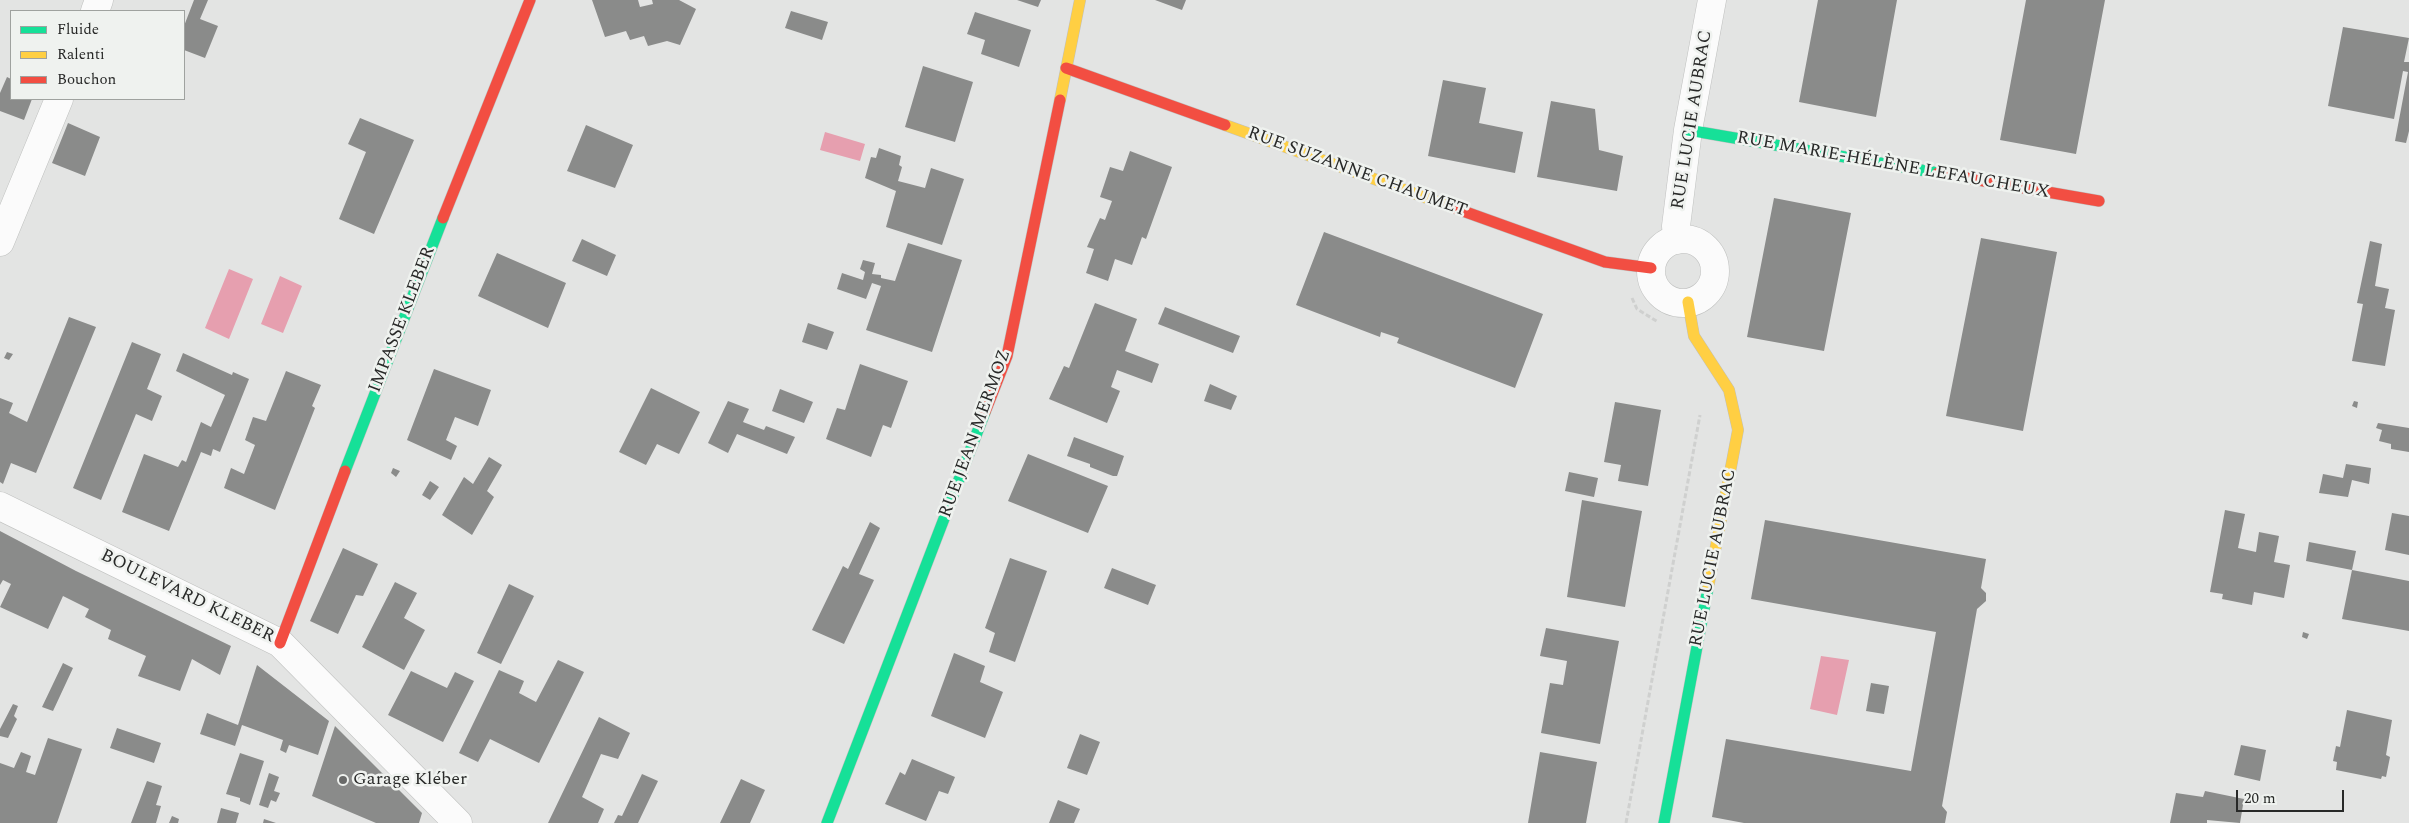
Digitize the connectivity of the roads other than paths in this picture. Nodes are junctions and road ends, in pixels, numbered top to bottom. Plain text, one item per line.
1 (530, 0) edge
2 (1080, 0) edge
3 (1712, 0) edge
4 (1066, 68) junction
5 (59, 100) edge
6 (1688, 130) junction
7 (2099, 202) dead end
8 (1677, 240) junction
9 (0, 242) edge
10 (1639, 266) junction
11 (1688, 302) junction
12 (0, 506) edge
13 (280, 642) junction
14 (458, 823) edge
15 (827, 823) edge
16 (1664, 823) edge

1 - 13 street, IMPASSE KLEBER
2 - 4 street, RUE JEAN MERMOZ
3 - 6 street, RUE LUCIE AUBRAC
4 - 10 street, RUE SUZANNE CHAUMET
4 - 15 street, RUE JEAN MERMOZ
5 - 9 street
6 - 7 street, RUE MARIE-HÉLÈNE LEFAUCHEUX
6 - 8 street, RUE LUCIE AUBRAC
8 - 10 street
8 - 11 street
10 - 11 street
11 - 16 street, RUE LUCIE AUBRAC
12 - 13 street, BOULEVARD KLEBER
13 - 14 street, BOULEVARD KLEBER

